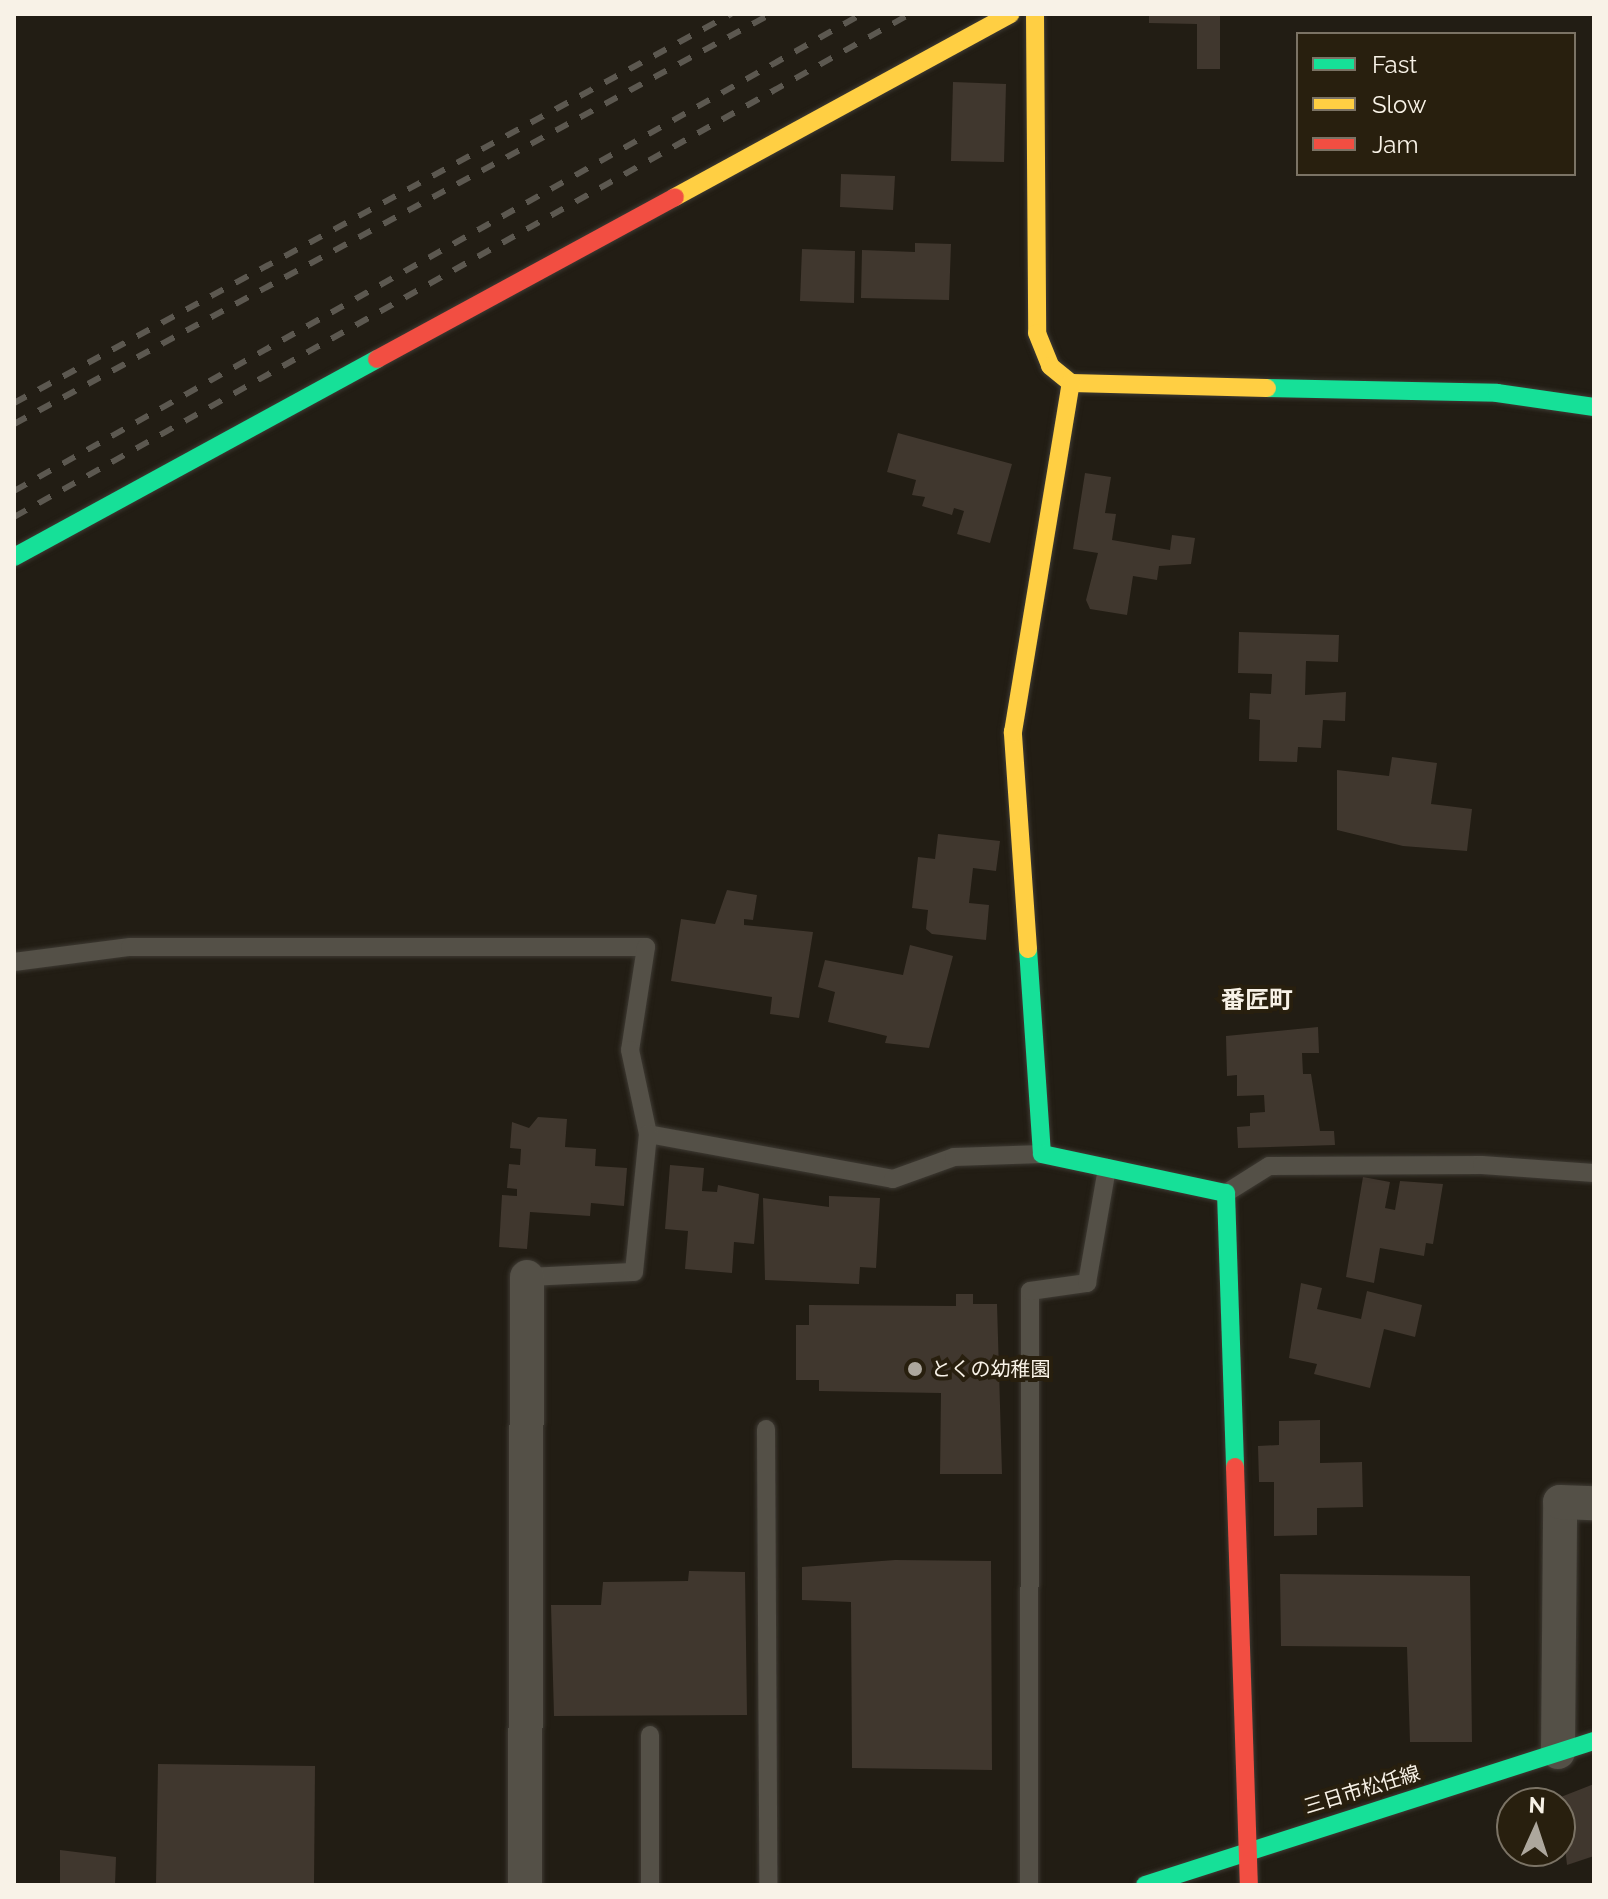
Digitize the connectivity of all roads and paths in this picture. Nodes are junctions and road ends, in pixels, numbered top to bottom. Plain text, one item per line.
1 (1010, 14) edge
2 (1035, 14) edge
3 (1071, 383) junction
4 (1594, 407) edge
5 (14, 557) edge
6 (14, 962) edge
7 (648, 1134) junction
8 (1042, 1154) junction
9 (1107, 1168) junction
10 (1594, 1173) edge
11 (1226, 1193) junction
12 (527, 1277) joint
13 (766, 1429) dead end
14 (1594, 1503) edge
15 (650, 1735) dead end
16 (1594, 1741) edge
17 (1558, 1752) junction
18 (1249, 1849) junction
19 (525, 1885) edge
20 (650, 1885) edge
21 (768, 1885) edge
22 (1029, 1885) edge
23 (1145, 1885) edge
24 (1249, 1885) edge

1 - 5 street
2 - 3 street
3 - 4 street
3 - 8 street
6 - 7 lane
7 - 8 lane
7 - 12 lane
8 - 9 street
9 - 11 street
9 - 22 lane
10 - 11 lane
11 - 18 street
12 - 19 street
13 - 21 lane
14 - 17 street
15 - 20 lane
16 - 17 street, 三日市松任線
17 - 18 street, 三日市松任線
18 - 23 street, 三日市松任線
18 - 24 street

